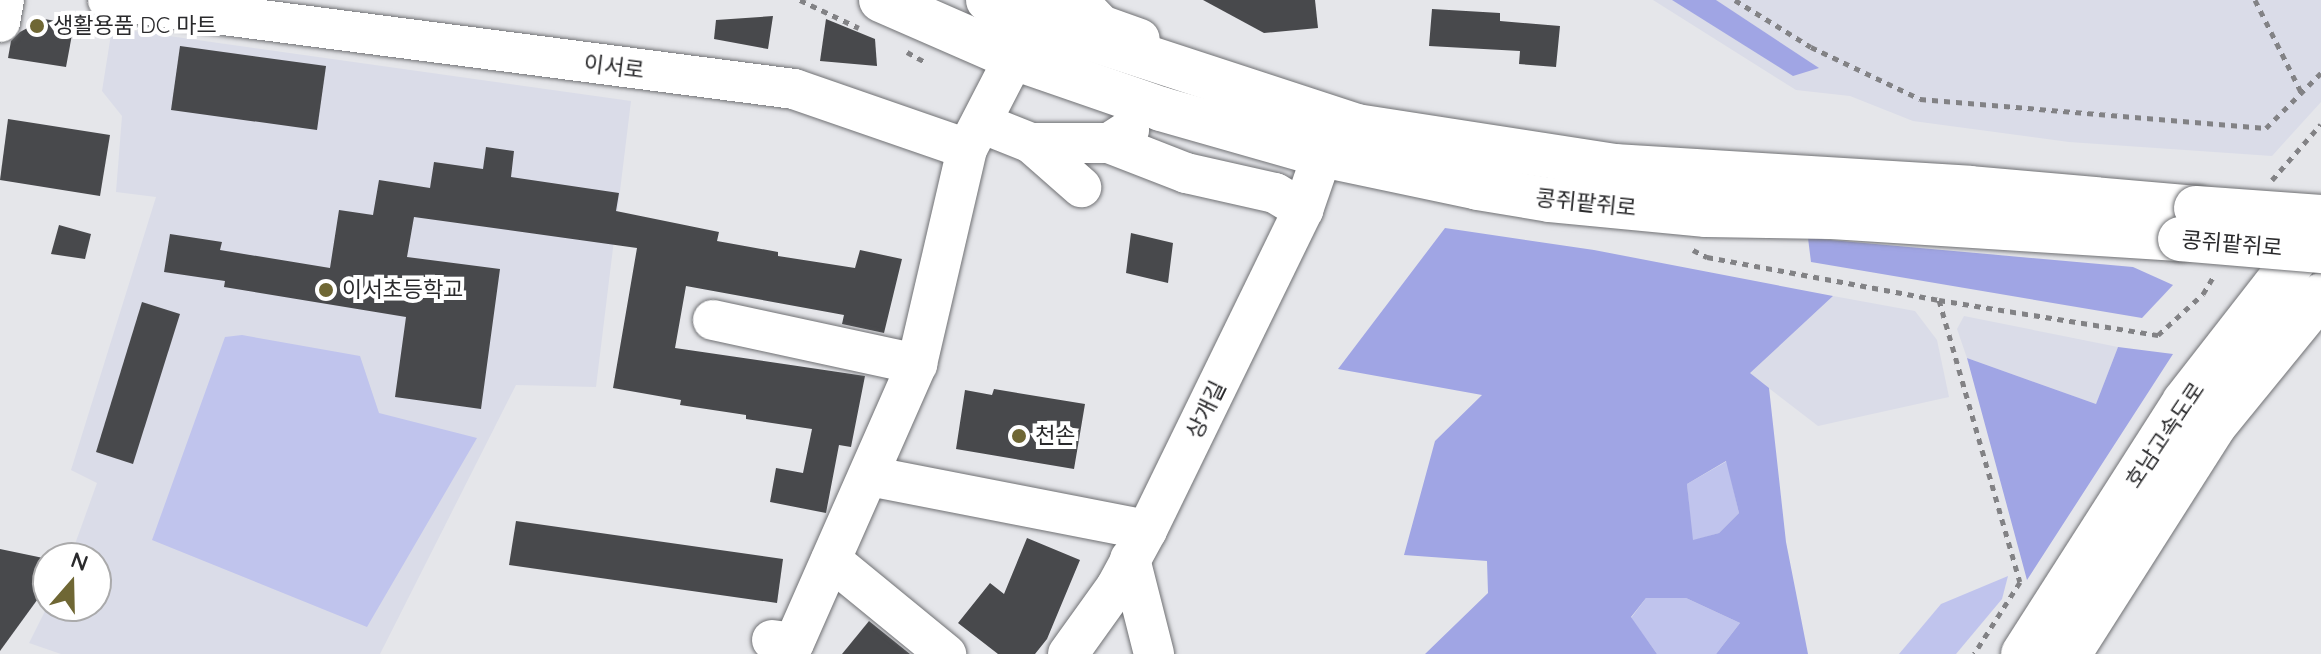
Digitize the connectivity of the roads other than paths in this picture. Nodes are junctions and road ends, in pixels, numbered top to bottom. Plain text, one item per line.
1 (4, 0) edge
2 (108, 0) edge
3 (881, 0) edge
4 (1077, 0) edge
5 (206, 7) edge
6 (1021, 7) edge
7 (0, 22) edge
8 (1014, 58) junction
9 (1161, 109) junction
10 (1302, 109) junction
11 (974, 136) junction
12 (1031, 143) junction
13 (1109, 143) junction
14 (1322, 155) junction
15 (1081, 187) dead end
16 (1303, 210) junction
17 (2321, 217) edge
18 (2188, 223) junction
19 (2321, 226) edge
20 (2321, 251) edge
21 (2321, 295) edge
22 (713, 320) dead end
23 (917, 364) junction
24 (869, 476) junction
25 (1138, 545) junction
26 (831, 560) junction
27 (772, 640) dead end
28 (946, 654) edge
29 (1068, 654) edge
30 (1154, 654) edge
31 (2023, 654) edge
32 (2069, 654) edge

1 - 7 street
2 - 5 street, 이서로
3 - 8 main road, 콩쥐팥쥐로
4 - 10 street
5 - 11 street, 이서로
6 - 8 street
6 - 10 main road, 콩쥐팥쥐로
8 - 9 main road, 콩쥐팥쥐로
8 - 11 street
9 - 13 street
9 - 14 main road, 콩쥐팥쥐로
10 - 18 main road, 콩쥐팥쥐로
11 - 12 street, 이서로
11 - 23 street
12 - 13 street
12 - 15 street
13 - 16 street
14 - 16 street, 상개길
14 - 18 main road, 콩쥐팥쥐로
16 - 25 street, 상개길
17 - 18 main road, 콩쥐팥쥐로, bridge
18 - 20 main road, 콩쥐팥쥐로, bridge
19 - 31 main road, 호남고속도로
21 - 32 main road, 호남고속도로
22 - 23 street
23 - 24 street
24 - 25 street
24 - 26 street
25 - 29 street, 상개길
25 - 30 street
26 - 27 street
26 - 28 street

